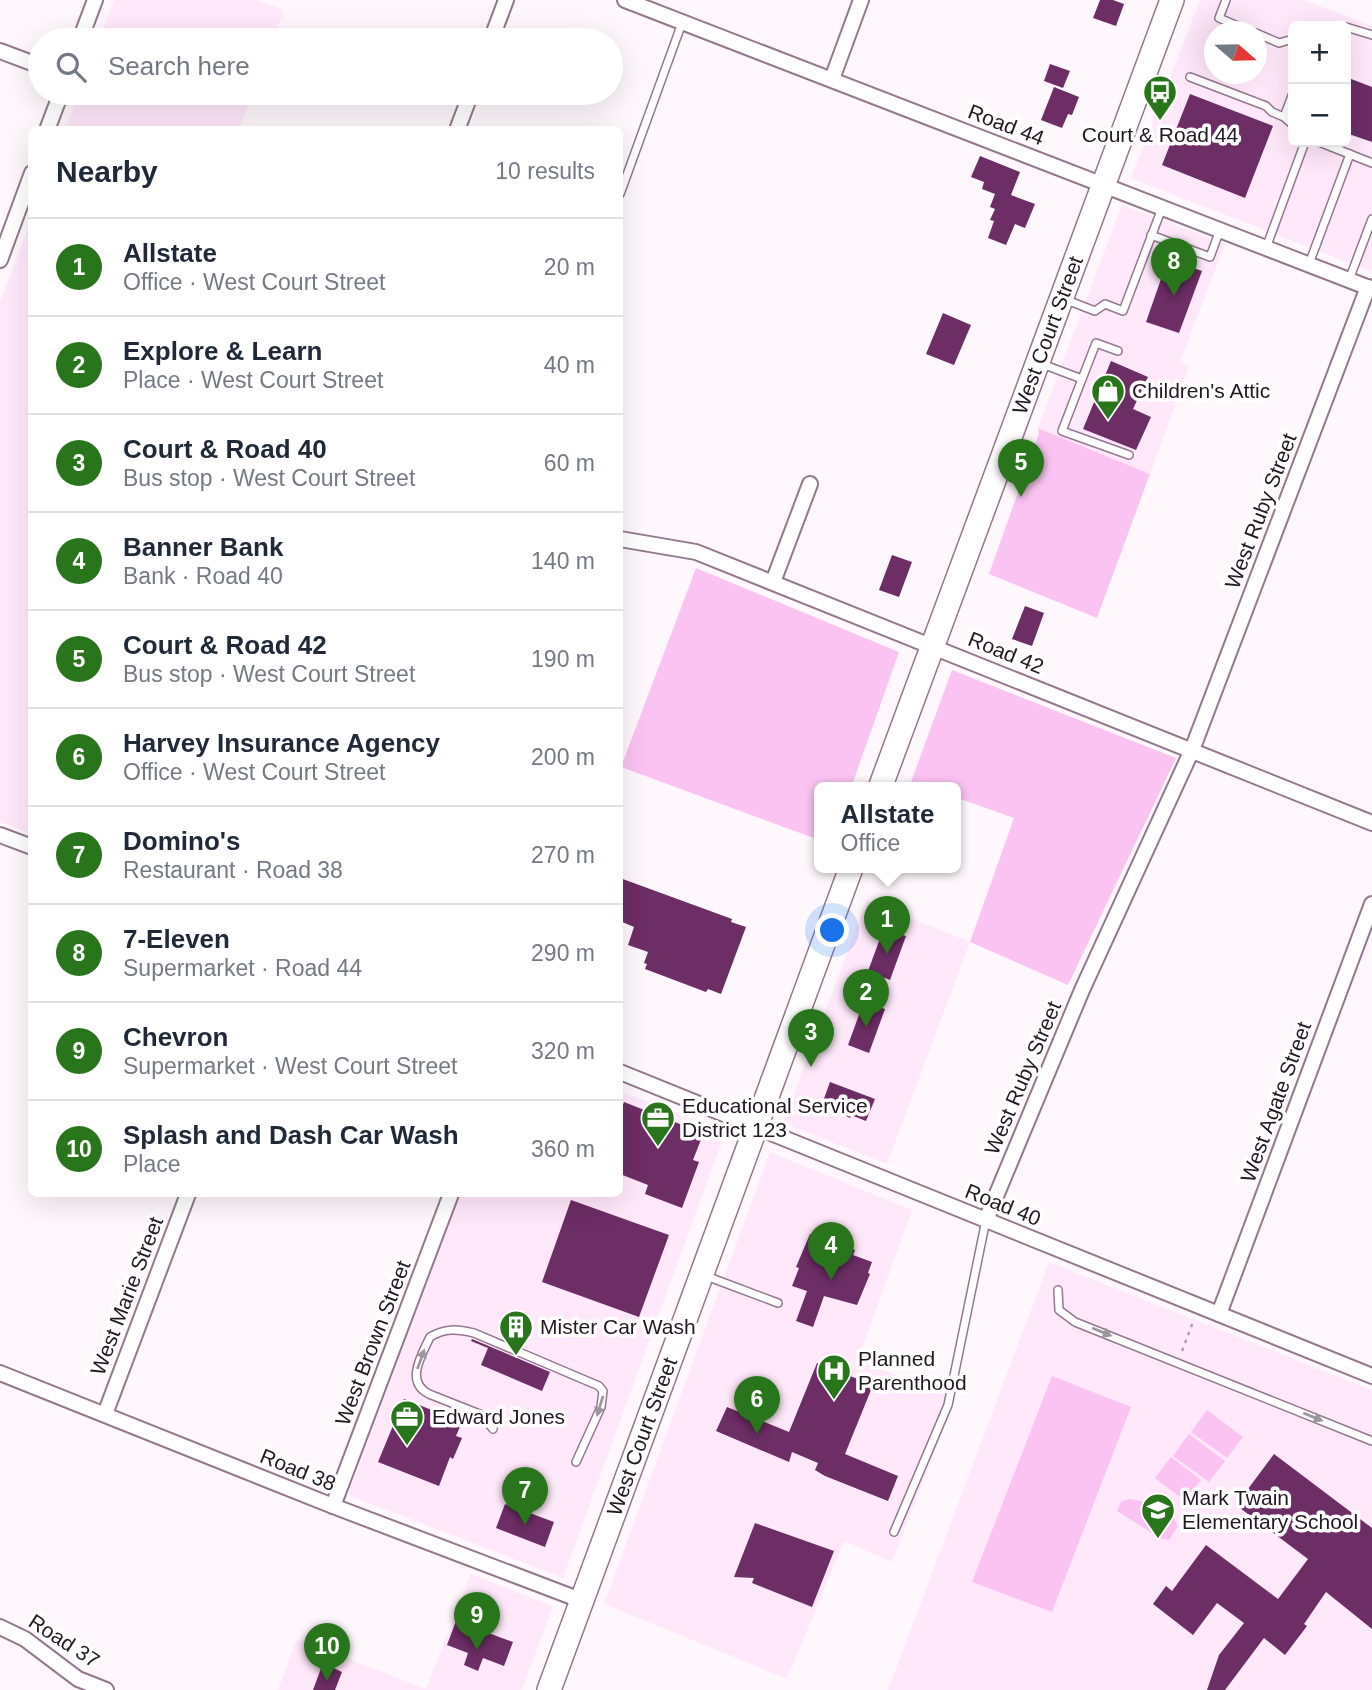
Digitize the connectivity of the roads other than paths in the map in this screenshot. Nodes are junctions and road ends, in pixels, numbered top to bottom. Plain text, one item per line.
1 (94, 0) edge
2 (506, 0) edge
3 (861, 0) edge
4 (1172, 0) edge
5 (1226, 0) edge
6 (628, 1) edge
7 (1226, 21) edge
8 (682, 22) junction
9 (84, 28) edge
10 (496, 28) edge
11 (1351, 29) edge
12 (1372, 35) edge
13 (1267, 38) edge
14 (1288, 40) edge
15 (0, 51) edge
16 (28, 62) edge
17 (1190, 77) dead end
18 (832, 79) junction
19 (56, 105) edge
20 (466, 105) edge
21 (1288, 106) edge
22 (1284, 117) junction
23 (1288, 121) edge
24 (49, 126) edge
25 (459, 126) edge
26 (1303, 147) edge
27 (1332, 147) edge
28 (1350, 154) junction
29 (1372, 163) edge
30 (28, 184) edge
31 (1103, 185) junction
32 (623, 186) edge
33 (1162, 207) junction
34 (1372, 219) edge
35 (1220, 230) junction
36 (1151, 235) junction
37 (1266, 248) junction
38 (0, 260) edge
39 (1309, 264) junction
40 (1349, 280) junction
41 (1370, 288) edge
42 (1062, 299) junction
43 (1118, 351) dead end
44 (1038, 362) junction
45 (1082, 379) junction
46 (1129, 456) dead end
47 (810, 484) dead end
48 (623, 540) edge
49 (773, 582) junction
50 (931, 646) junction
51 (1192, 750) junction
52 (882, 782) edge
53 (1372, 823) edge
54 (0, 835) edge
55 (28, 846) edge
56 (849, 873) edge
57 (1372, 904) edge
58 (623, 1073) edge
59 (757, 1128) junction
60 (187, 1197) edge
61 (450, 1197) edge
62 (986, 1220) junction
63 (702, 1275) junction
64 (1058, 1290) dead end
65 (778, 1303) dead end
66 (1219, 1314) junction
67 (0, 1373) edge
68 (1372, 1376) edge
69 (105, 1414) junction
70 (493, 1429) dead end
71 (1372, 1441) edge
72 (576, 1462) dead end
73 (333, 1506) junction
74 (894, 1532) dead end
75 (583, 1601) junction
76 (0, 1627) edge
77 (106, 1690) edge
78 (549, 1690) edge

1 - 9 street
2 - 10 street
3 - 18 street
4 - 31 main road, West Court Street
5 - 7 lane
6 - 8 street, Road 44
8 - 18 street, Road 44
8 - 32 lane
11 - 12 lane
13 - 14 lane
15 - 16 street
17 - 22 lane
18 - 31 street, Road 44
19 - 24 street
20 - 25 street
21 - 22 lane
22 - 23 lane
26 - 37 lane
27 - 28 lane
28 - 29 lane
28 - 39 lane
30 - 38 street
31 - 33 street, Road 44
31 - 42 main road, West Court Street
33 - 35 street, Road 44
33 - 36 lane
34 - 40 lane
35 - 36 lane
35 - 37 street, Road 44
36 - 42 lane
37 - 39 street, Road 44
39 - 40 street, Road 44
40 - 41 street, Road 44
41 - 51 street, West Ruby Street
42 - 44 main road, West Court Street
43 - 45 lane
44 - 45 lane
44 - 50 main road, West Court Street
45 - 46 lane
47 - 49 street
48 - 49 street, Road 42
49 - 50 street, Road 42
50 - 51 street, Road 42
50 - 52 main road, West Court Street
51 - 53 street, Road 42
51 - 62 street, West Ruby Street
54 - 55 street
56 - 59 main road, West Court Street
57 - 66 street, West Agate Street
58 - 59 street, Road 40
59 - 62 street, Road 40
59 - 63 main road, West Court Street
60 - 69 street, West Marie Street
61 - 73 street, West Brown Street
62 - 66 street, Road 40
62 - 74 lane
63 - 65 lane
63 - 75 main road, West Court Street
64 -> 71 lane
66 - 68 street, Road 40
67 - 69 street, Road 38
69 - 73 street, Road 38
70 -> 72 lane
73 - 75 street, Road 38
75 - 78 main road, West Court Street
76 - 77 street, Road 37

